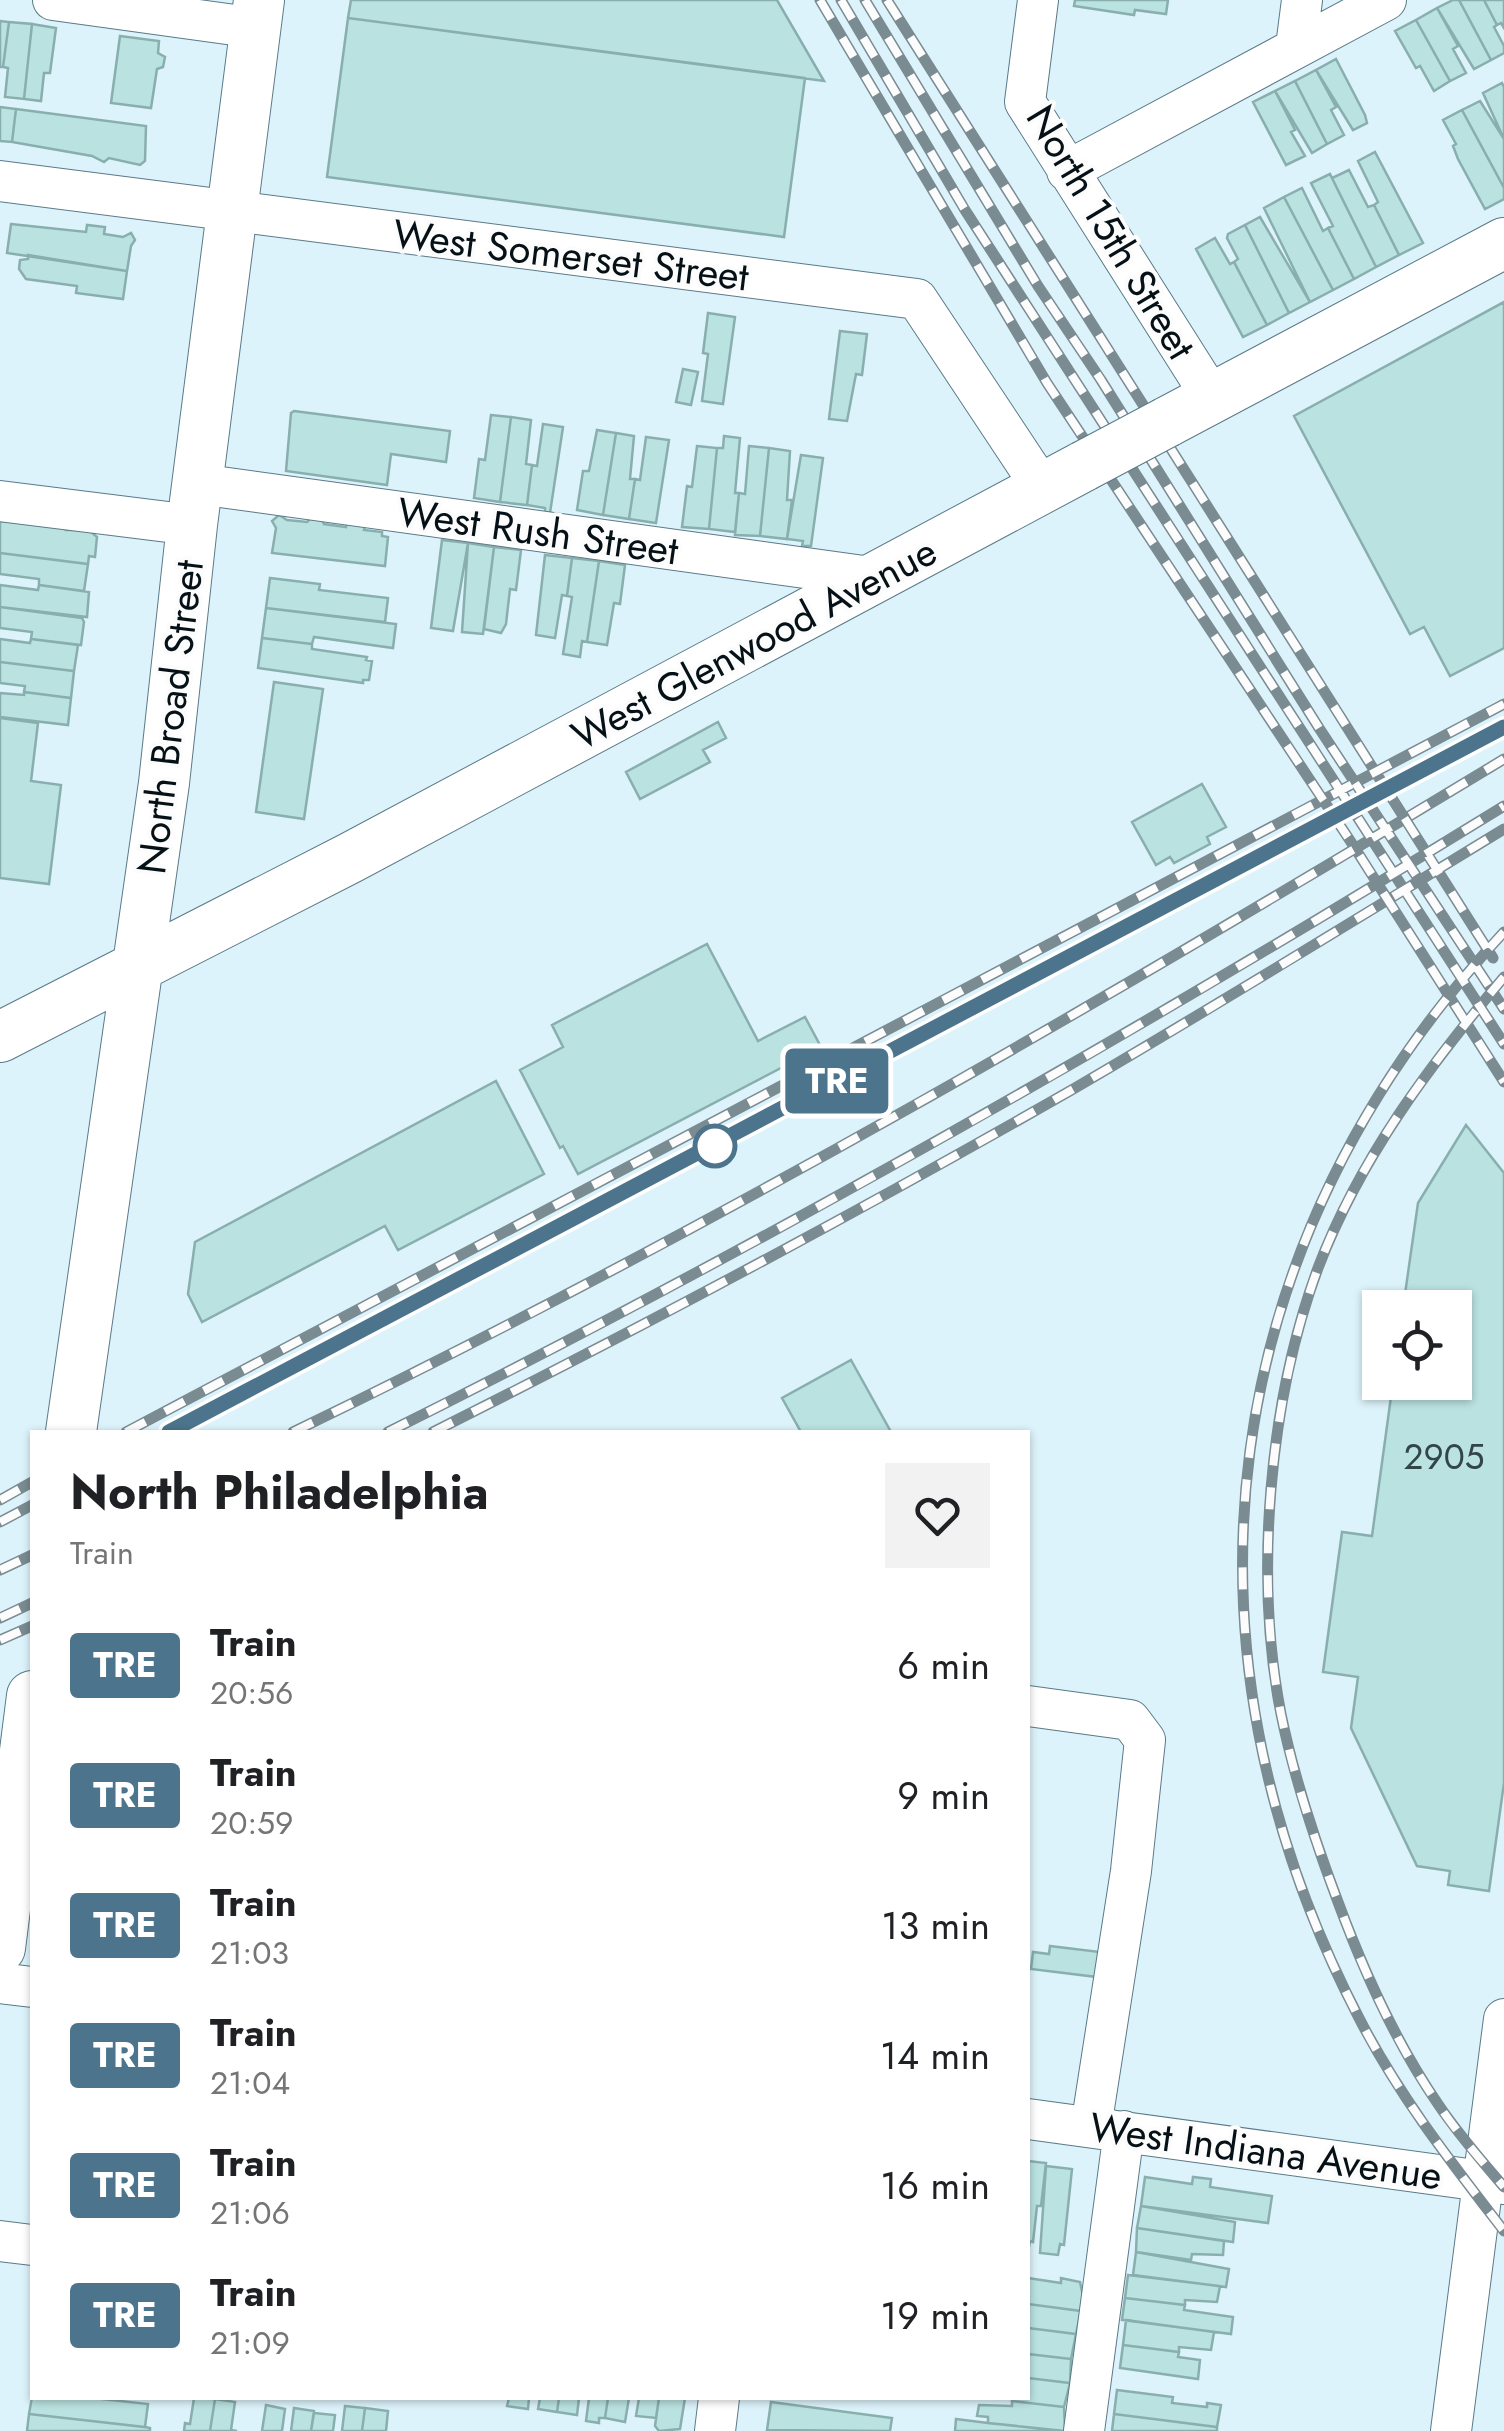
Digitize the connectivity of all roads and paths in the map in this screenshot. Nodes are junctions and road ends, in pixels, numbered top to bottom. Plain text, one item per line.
1 (53, 0) edge
2 (1038, 0) edge
3 (1302, 0) edge
4 (1386, 0) edge
5 (258, 14) edge
6 (1296, 46) junction
7 (1066, 171) junction
8 (0, 181) edge
9 (234, 212) junction
10 (1504, 243) edge
11 (1213, 399) junction
12 (1063, 477) junction
13 (0, 502) edge
14 (195, 504) junction
15 (878, 578) junction
16 (140, 966) junction
17 (0, 1037) edge
18 (71, 1430) edge
19 (1030, 1706) edge
20 (30, 1712) edge
21 (0, 1948) edge
22 (0, 1983) edge
23 (30, 1987) edge
24 (1504, 2019) edge
25 (1030, 2118) edge
26 (1108, 2129) junction
27 (1494, 2183) edge
28 (0, 2241) edge
29 (30, 2245) edge
30 (719, 2400) edge
31 (715, 2431) edge
32 (1084, 2431) edge
33 (1452, 2431) edge

1 - 5 street
2 - 7 street, North 15th Street
3 - 6 street
4 - 6 street
5 - 9 main road, North Broad Street
6 - 7 street
7 - 11 street, North 15th Street
8 - 9 street, West Somerset Street
9 - 12 street, West Somerset Street
9 - 14 main road, North Broad Street
10 - 11 main road, West Glenwood Avenue
11 - 12 main road, West Glenwood Avenue, bridge
12 - 15 main road, West Glenwood Avenue
13 - 14 street, West Rush Street
14 - 15 street, West Rush Street
14 - 16 main road, North Broad Street
15 - 16 main road, West Glenwood Avenue
16 - 17 main road, West Glenwood Avenue
16 - 18 main road, North Broad Street
19 - 26 street
20 - 21 main road
22 - 23 street
24 - 27 street
25 - 26 street, West Indiana Avenue
26 - 27 street, West Indiana Avenue
26 - 32 street
27 - 33 street
28 - 29 street
30 - 31 street

